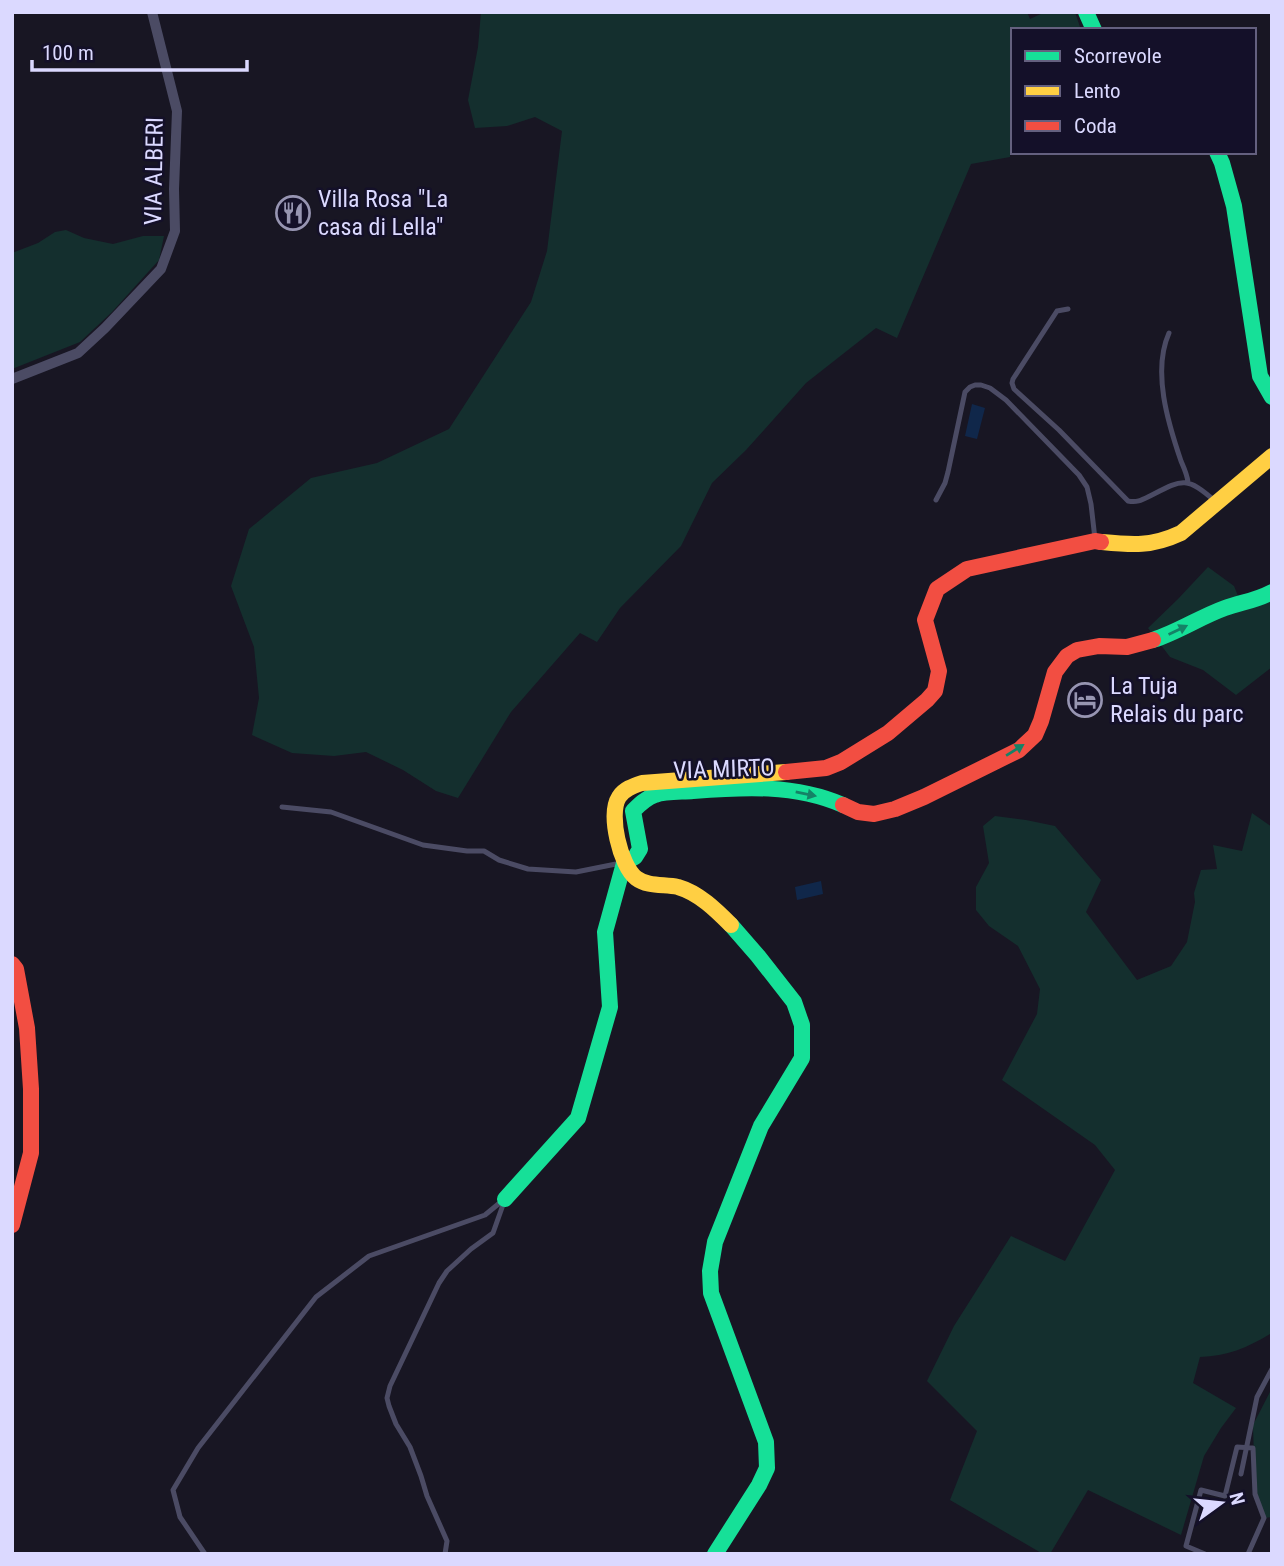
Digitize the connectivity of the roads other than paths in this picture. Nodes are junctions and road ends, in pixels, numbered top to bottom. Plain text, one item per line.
1 (152, 12) edge
2 (1086, 12) edge
3 (1093, 28) edge
4 (1218, 154) edge
5 (1068, 309) dead end
6 (1169, 333) dead end
7 (12, 379) edge
8 (1272, 397) edge
9 (1272, 456) edge
10 (1188, 482) junction
11 (936, 500) dead end
12 (1217, 503) junction
13 (1095, 541) junction
14 (1272, 592) edge
15 (282, 807) dead end
16 (624, 863) junction
17 (12, 964) edge
18 (505, 1199) junction
19 (12, 1225) edge
20 (1272, 1368) edge
21 (1247, 1448) junction
22 (1241, 1474) dead end
23 (205, 1554) edge
24 (445, 1554) edge
25 (715, 1554) edge
26 (1205, 1554) edge
27 (1248, 1554) edge

1 - 7 street, VIA ALBERI
2 - 3 street
4 - 8 street
5 - 10 lane
6 - 10 lane
9 - 12 street
10 - 12 lane
11 - 13 lane
12 - 13 street
13 - 16 street
16 -> 14 street, VIA MIRTO
15 - 16 lane
16 - 18 street
16 - 25 street
17 - 19 street
18 - 23 lane
18 - 24 lane
20 - 21 lane
21 - 22 lane
21 - 26 lane
21 - 27 lane

